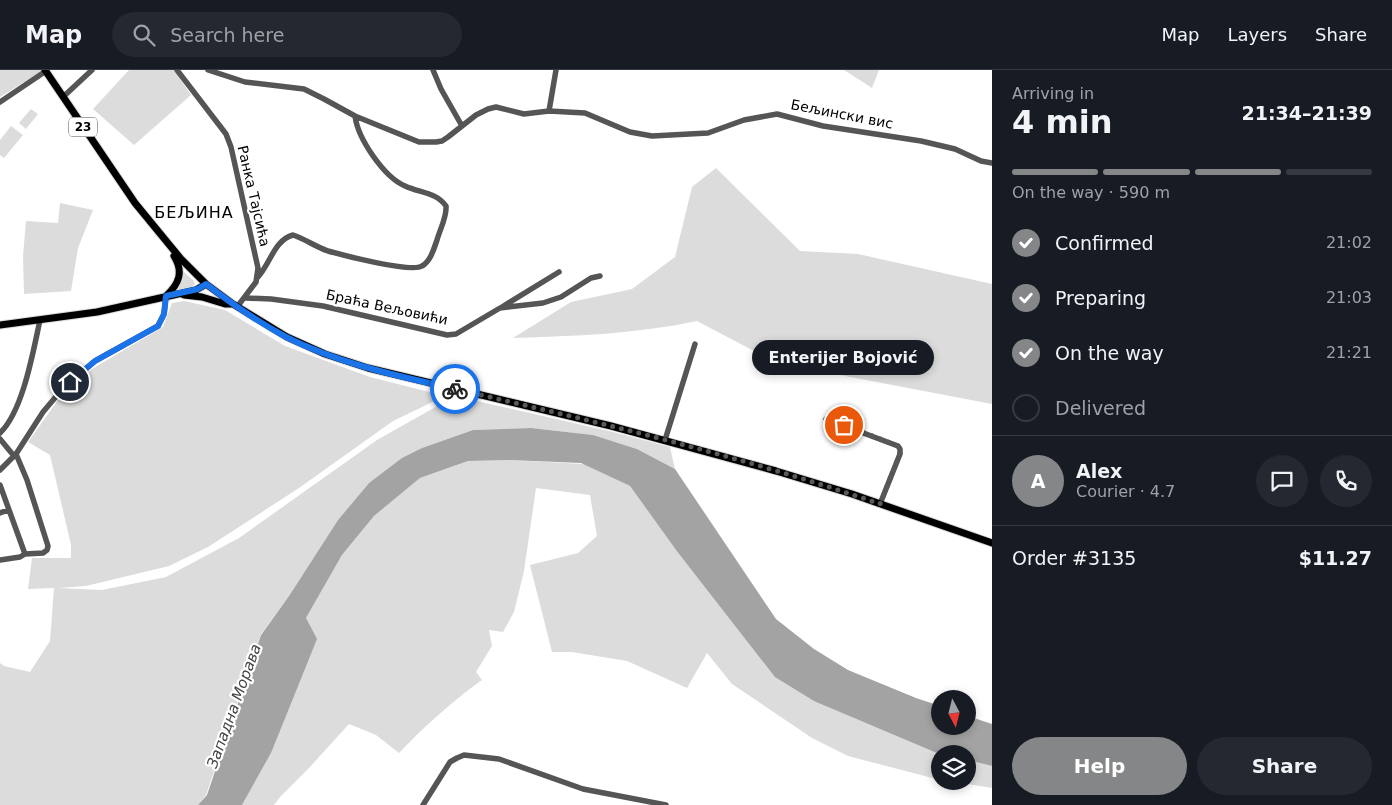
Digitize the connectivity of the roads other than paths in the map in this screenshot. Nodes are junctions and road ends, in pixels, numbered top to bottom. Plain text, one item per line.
1 (46, 70) edge
2 (92, 70) edge
3 (177, 70) edge
4 (208, 70) edge
5 (433, 70) edge
6 (556, 70) edge
7 (63, 97) junction
8 (0, 102) edge
9 (549, 111) junction
10 (355, 116) junction
11 (462, 126) junction
12 (992, 163) edge
13 (170, 246) junction
14 (559, 272) dead end
15 (600, 276) dead end
16 (258, 278) junction
17 (206, 284) junction
18 (176, 294) junction
19 (166, 296) junction
20 (246, 298) junction
21 (235, 306) junction
22 (500, 308) junction
23 (40, 320) junction
24 (0, 325) edge
25 (695, 344) dead end
26 (826, 418) dead end
27 (0, 434) edge
28 (0, 439) edge
29 (665, 440) junction
30 (15, 455) junction
31 (0, 470) edge
32 (0, 486) edge
33 (880, 504) junction
34 (8, 510) junction
35 (0, 513) edge
36 (992, 543) edge
37 (25, 554) junction
38 (0, 560) edge
39 (423, 805) edge
40 (666, 805) edge

1 - 7 main road, 23
1 - 8 street
2 - 7 street
3 - 16 street, Ранка Тајсића
4 - 10 street, Бељински вис
5 - 11 street
6 - 9 street
7 - 13 main road, 23
9 - 11 street, Бељински вис
9 - 12 street, Бељински вис
10 - 11 street, Бељински вис
10 - 16 street
13 - 17 main road, 23
13 - 19 main road
14 - 22 street
15 - 22 street, Браћа Вељовићи
16 - 20 street
17 - 18 main road
17 - 21 main road, 23
18 - 19 main road
18 - 21 main road
19 - 23 main road
19 - 30 street
20 - 21 street
20 - 22 street, Браћа Вељовићи
21 - 29 main road, 23
23 - 24 main road
23 - 27 street
25 - 29 street
26 - 33 street
28 - 30 street
29 - 33 main road, 23
30 - 31 street
30 - 37 street
32 - 34 street
33 - 36 main road, 23
34 - 35 street
34 - 37 street
37 - 38 street
39 - 40 street

